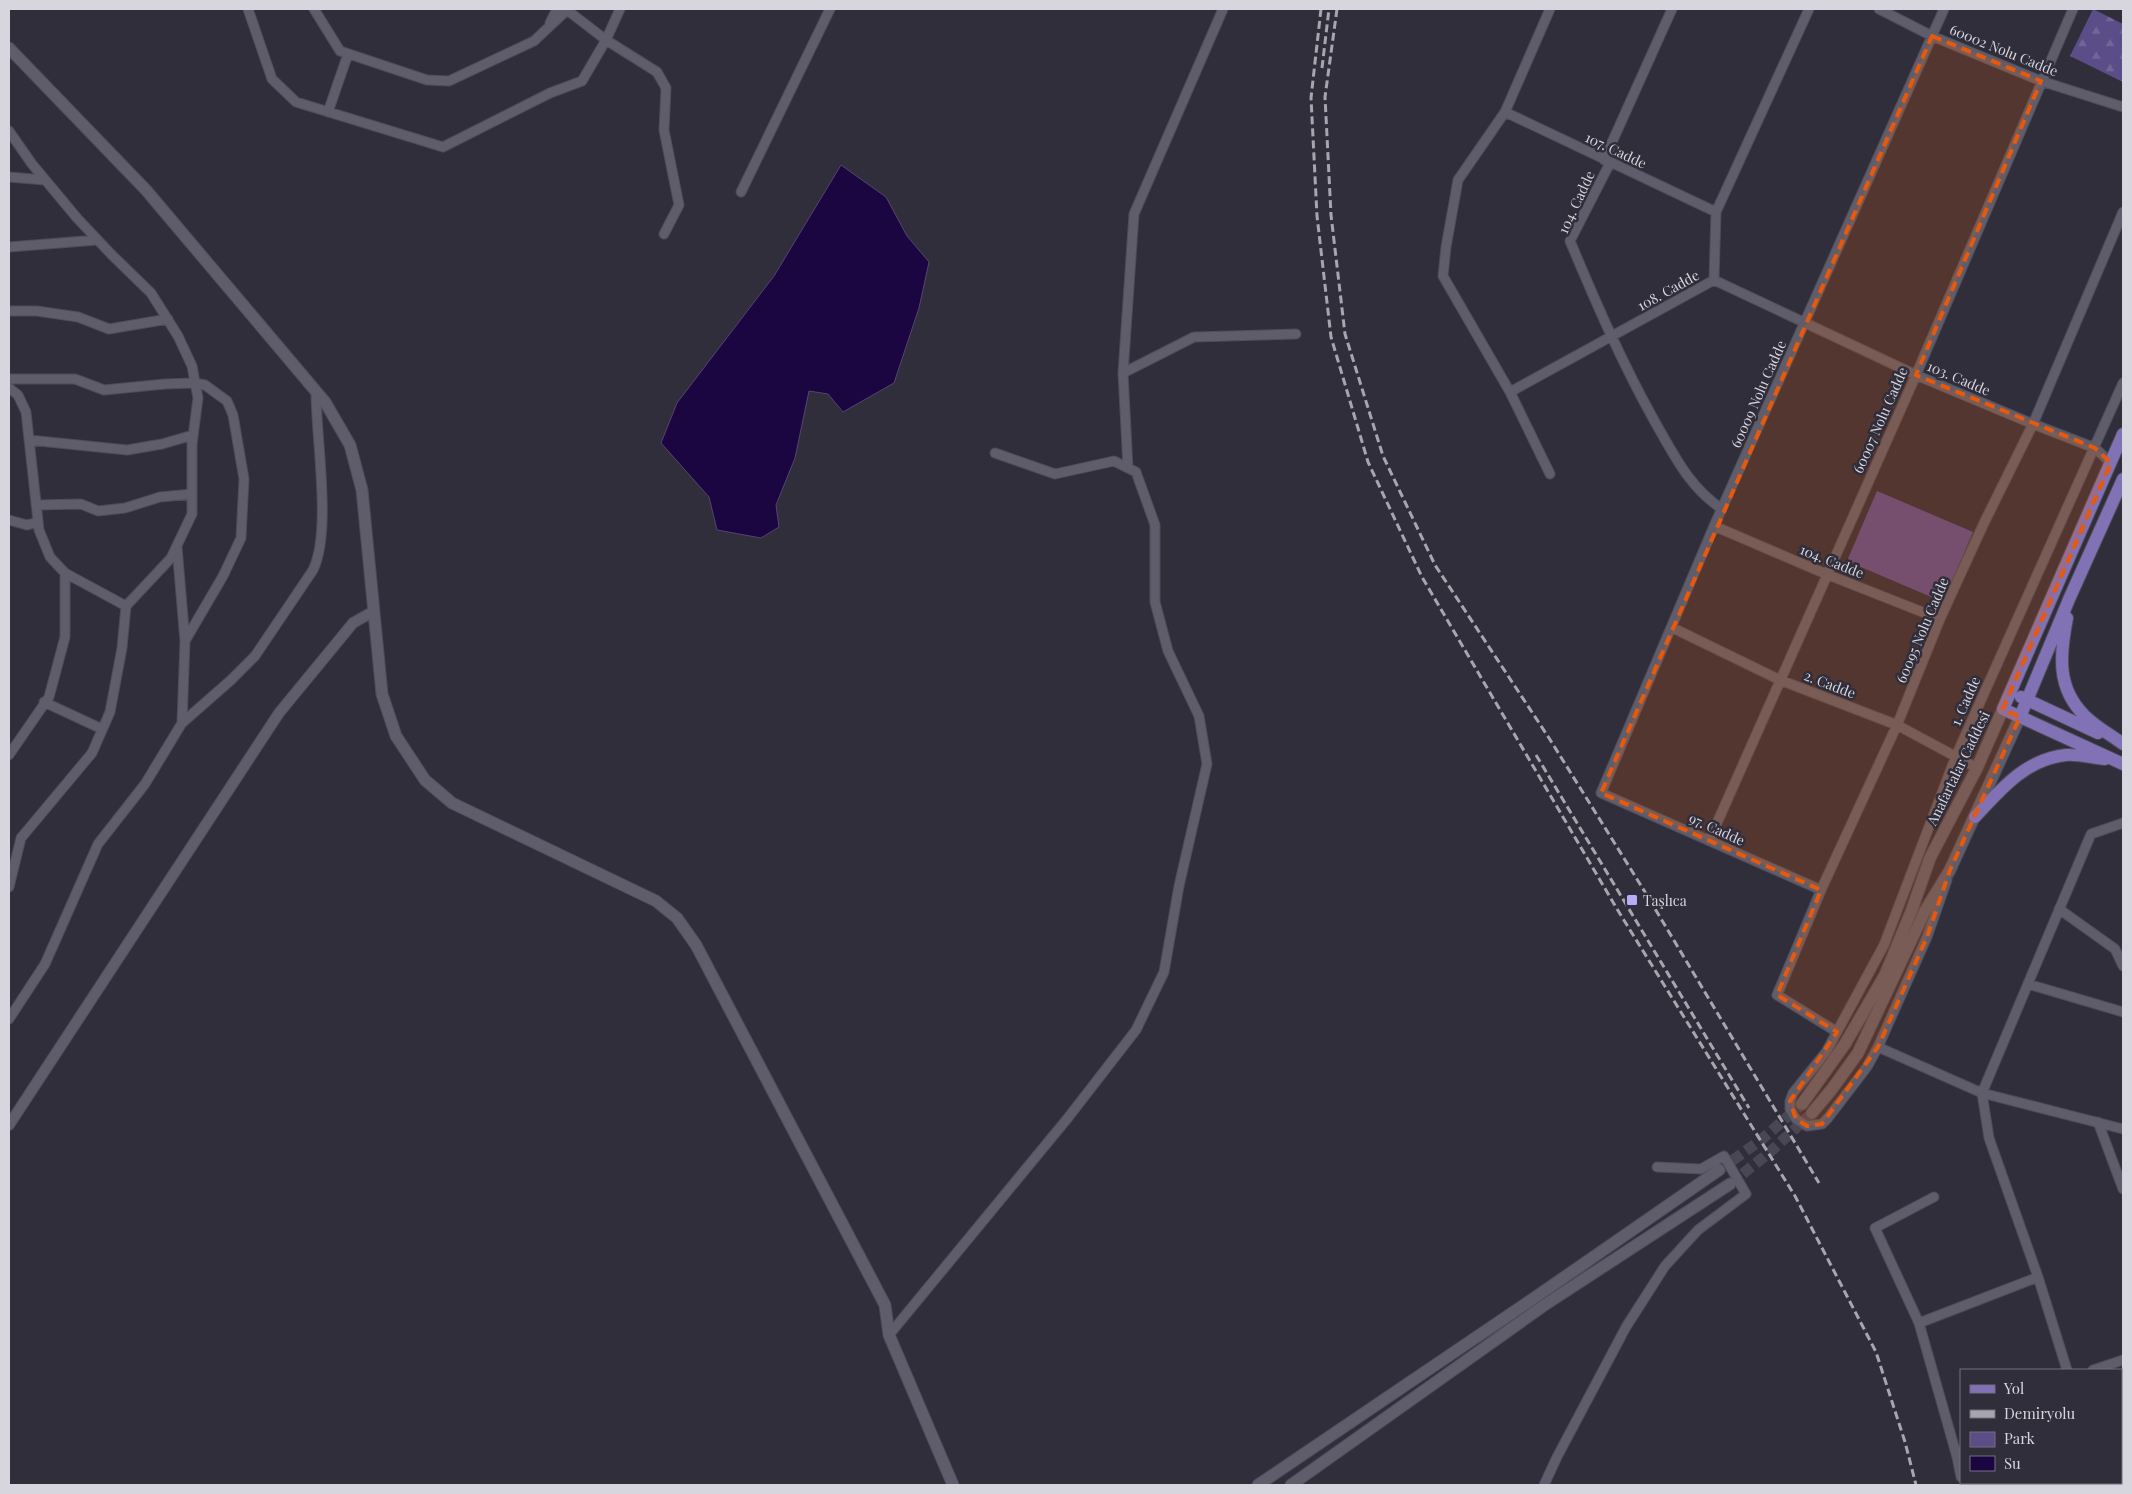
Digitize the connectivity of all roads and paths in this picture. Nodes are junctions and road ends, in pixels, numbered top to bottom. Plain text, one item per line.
1 (248, 9) edge
2 (314, 9) edge
3 (557, 9) edge
4 (620, 9) edge
5 (830, 9) edge
6 (1223, 9) edge
7 (1550, 9) edge
8 (1672, 9) edge
9 (1809, 9) edge
10 (1879, 9) edge
11 (1944, 9) edge
12 (2073, 9) edge
13 (548, 28) junction
14 (1932, 36) junction
15 (606, 40) junction
16 (9, 48) edge
17 (348, 54) junction
18 (2040, 81) junction
19 (2123, 107) edge
20 (328, 112) junction
21 (1505, 112) junction
22 (9, 132) edge
23 (1607, 161) junction
24 (9, 178) edge
25 (45, 180) junction
26 (741, 192) dead end
27 (1716, 212) junction
28 (2123, 212) edge
29 (664, 234) dead end
30 (97, 240) junction
31 (9, 247) edge
32 (1714, 280) junction
33 (9, 311) edge
34 (168, 319) junction
35 (1805, 324) junction
36 (1296, 334) dead end
37 (1611, 336) junction
38 (1123, 373) junction
39 (1916, 374) junction
40 (9, 379) edge
41 (195, 383) junction
42 (2123, 383) edge
43 (9, 388) edge
44 (316, 392) junction
45 (1510, 392) junction
46 (2033, 424) junction
47 (2123, 434) edge
48 (193, 435) junction
49 (29, 440) junction
50 (2095, 448) junction
51 (995, 453) dead end
52 (2111, 463) junction
53 (1128, 468) junction
54 (1550, 474) dead end
55 (2123, 479) edge
56 (192, 494) junction
57 (36, 505) junction
58 (1722, 509) junction
59 (9, 520) edge
60 (38, 522) junction
61 (1714, 526) junction
62 (177, 545) junction
63 (66, 573) junction
64 (1826, 574) junction
65 (2070, 597) junction
66 (126, 606) junction
67 (374, 611) junction
68 (1940, 619) junction
69 (1673, 628) junction
70 (185, 641) junction
71 (1780, 680) junction
72 (2011, 693) junction
73 (2028, 700) junction
74 (44, 702) junction
75 (2003, 709) junction
76 (2020, 717) junction
77 (182, 723) junction
78 (1897, 726) junction
79 (102, 729) junction
80 (2123, 744) edge
81 (9, 755) edge
82 (1956, 756) junction
83 (2119, 762) edge
84 (1977, 768) junction
85 (1601, 793) joint
86 (1975, 816) junction
87 (2123, 823) edge
88 (1709, 841) junction
89 (1950, 870) junction
90 (9, 885) edge
91 (1821, 890) junction
92 (2059, 909) junction
93 (2123, 966) edge
94 (2028, 984) junction
95 (2123, 1012) edge
96 (9, 1019) edge
97 (1837, 1032) junction
98 (1878, 1047) junction
99 (1982, 1093) junction
100 (1802, 1104) tunnel mouth
101 (1812, 1113) tunnel mouth
102 (2098, 1122) junction
103 (9, 1125) edge
104 (2123, 1129) edge
105 (1657, 1167) dead end
106 (1719, 1170) tunnel mouth
107 (1730, 1184) tunnel mouth
108 (2123, 1189) edge
109 (1934, 1197) dead end
110 (2038, 1277) junction
111 (1919, 1323) junction
112 (889, 1335) junction
113 (2123, 1360) edge
114 (2067, 1369) edge
115 (2096, 1369) edge
116 (1960, 1472) edge
117 (953, 1485) edge
118 (1258, 1485) edge
119 (1291, 1485) edge
120 (1544, 1485) edge

1 - 20 street
2 - 17 street
3 - 13 street
4 - 15 street
5 - 26 street
6 - 38 street
7 - 21 street
8 - 23 street
9 - 27 street, 108. Cadde
10 - 14 street, 60002 Nolu Cadde
11 - 14 street, 60009 Nolu Cadde
12 - 18 street, 60007 Nolu Cadde
13 - 15 street
13 - 17 street
14 - 18 street, 60002 Nolu Cadde
14 - 35 street, 60009 Nolu Cadde
15 - 20 street
15 - 29 street
16 - 44 main road
17 - 20 street
18 - 19 street, 60002 Nolu Cadde
18 - 39 street, 60007 Nolu Cadde
21 - 23 street, 107. Cadde
21 - 45 street
22 - 25 street
23 - 27 street, 107. Cadde
23 - 37 street, 104. Cadde
24 - 25 street
25 - 30 street
27 - 32 street, 108. Cadde
28 - 46 street, 60095 Nolu Cadde
30 - 31 street
30 - 34 street
32 - 35 street, 103. Cadde
32 - 37 street, 108. Cadde
33 - 34 street
34 - 41 street
35 - 39 street, 103. Cadde
35 - 58 street, 60009 Nolu Cadde
36 - 38 street
37 - 45 street, 108. Cadde
37 - 58 street
38 - 53 street
39 - 46 street, 103. Cadde
39 - 64 street, 60007 Nolu Cadde
40 - 41 street
41 - 48 street
41 - 70 street
42 - 50 street, 1. Cadde
43 - 49 street
44 - 67 main road
44 - 77 street
45 - 54 street
46 - 50 street, 103. Cadde
46 - 68 street, 60095 Nolu Cadde
47 - 52 main road, Anafartalar Caddesi
48 - 49 street
48 - 56 street
49 - 57 street
50 - 52 street, 103. Cadde
50 - 82 street, 1. Cadde
51 - 53 street
52 - 72 main road, Anafartalar Caddesi
53 - 112 street
55 - 65 main road
56 - 57 street
56 - 62 street
57 - 60 street
58 - 61 street, 60009 Nolu Cadde
59 - 60 street
60 - 63 street
61 - 64 street, 104. Cadde
61 - 69 street, 60009 Nolu Cadde
62 - 66 street
62 - 70 street
63 - 66 street
63 - 74 street
64 - 68 street, 104. Cadde
64 - 71 street, 60007 Nolu Cadde
65 - 73 main road
65 - 80 main road
66 - 79 street
67 - 103 street
67 - 112 main road
68 - 78 street, 60095 Nolu Cadde
69 - 71 street, 2. Cadde
69 - 85 street, 60009 Nolu Cadde
70 - 77 street
71 - 78 street, 2. Cadde
71 - 88 street, 60007 Nolu Cadde
72 - 73 main road
72 - 75 main road, Anafartalar Caddesi
73 - 76 main road
73 - 80 main road
74 - 79 street
74 - 81 street
75 - 76 main road
75 - 84 main road, Anafartalar Caddesi
76 - 83 main road
76 - 86 main road
77 - 96 street
78 - 82 street, 2. Cadde
78 - 91 street, 60095 Nolu Cadde
79 - 90 street
82 - 84 street, 2. Cadde
82 - 97 street, 1. Cadde
83 - 86 main road
84 - 100 main road, Anafartalar Caddesi
85 - 88 street, 97. Cadde
86 - 89 main road
87 - 92 street
88 - 91 street, 97. Cadde
89 - 98 street
89 - 101 main road
91 - 97 street, 60095 Nolu Cadde
92 - 93 street
92 - 94 street
94 - 95 street
94 - 99 street
97 - 98 street, 1. Cadde
98 - 99 street
99 - 102 street
99 - 110 street
102 - 104 street
102 - 108 street
105 - 120 street
106 - 118 main road
107 - 119 main road
109 - 111 street
110 - 111 street
110 - 114 street
111 - 116 street
112 - 117 main road
113 - 115 street

